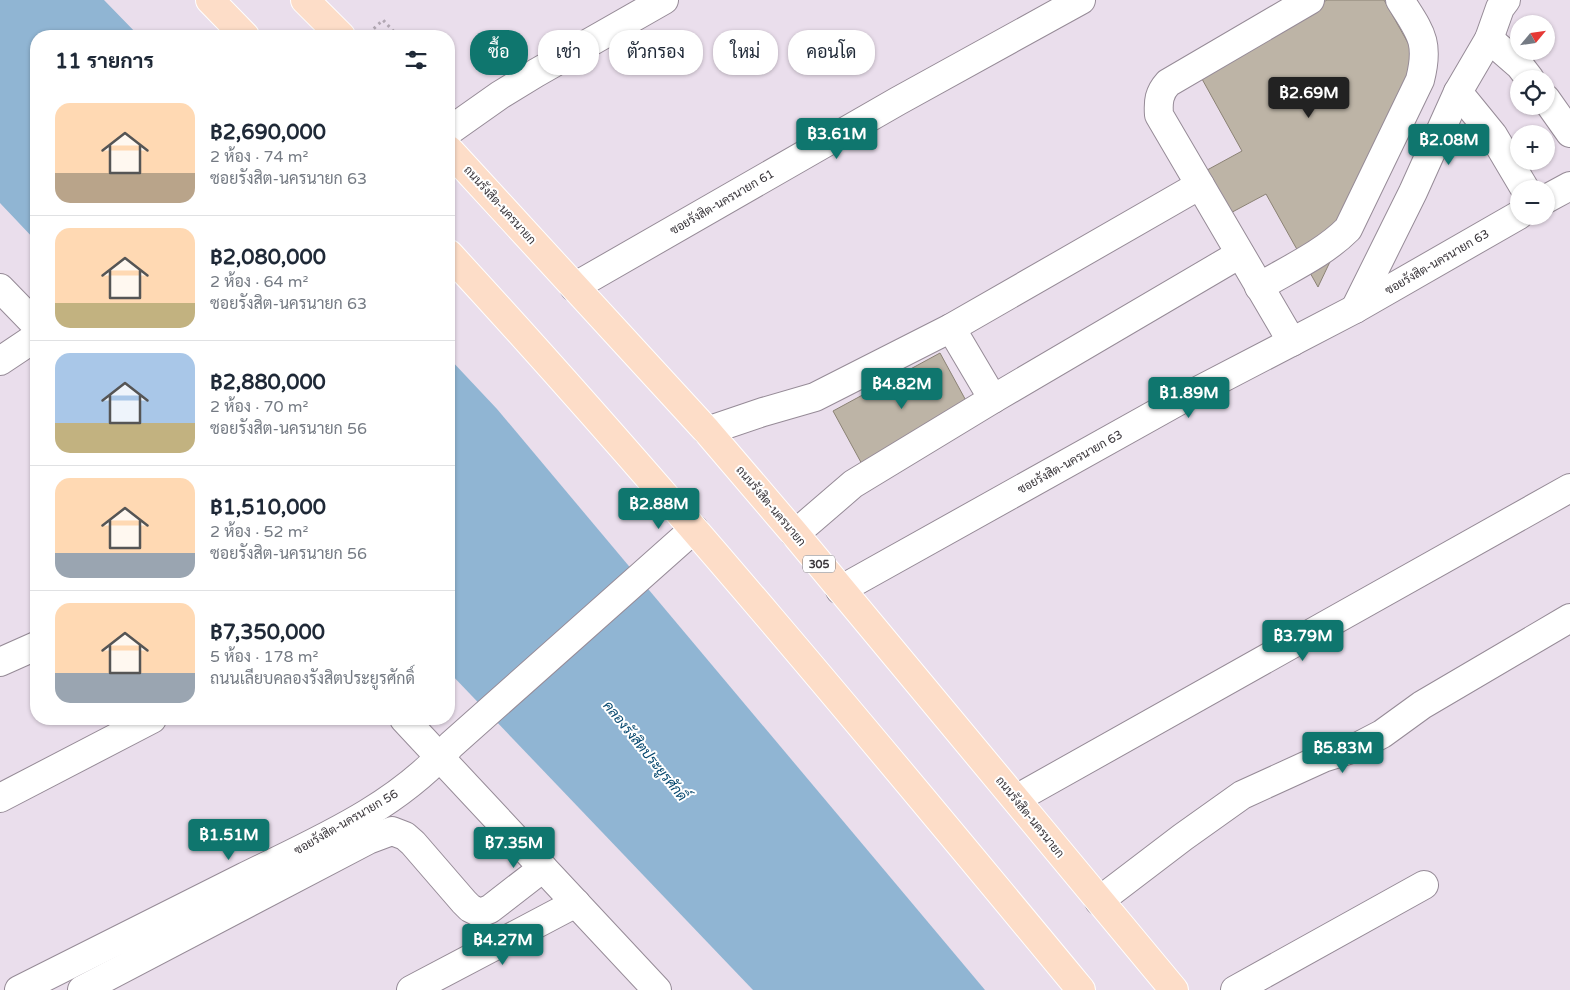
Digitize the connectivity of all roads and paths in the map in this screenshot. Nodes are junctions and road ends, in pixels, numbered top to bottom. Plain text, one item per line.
1 (210, 0) edge
2 (305, 0) edge
3 (1080, 0) edge
4 (1310, 0) edge
5 (1400, 0) edge
6 (1506, 0) edge
7 (657, 2) edge
8 (238, 30) edge
9 (335, 30) edge
10 (372, 30) edge
11 (392, 30) edge
12 (1489, 39) junction
13 (1523, 70) edge
14 (1458, 92) junction
15 (1555, 112) edge
16 (455, 127) edge
17 (1570, 133) edge
18 (455, 157) edge
19 (1520, 180) edge
20 (1200, 186) junction
21 (1570, 186) edge
22 (1555, 194) edge
23 (1510, 220) edge
24 (1240, 254) junction
25 (455, 261) edge
26 (574, 287) junction
27 (1259, 287) junction
28 (0, 288) edge
29 (1355, 309) junction
30 (30, 319) edge
31 (951, 328) junction
32 (30, 341) edge
33 (1292, 342) junction
34 (0, 361) edge
35 (993, 399) junction
36 (707, 431) junction
37 (1570, 488) edge
38 (694, 529) junction
39 (795, 534) junction
40 (840, 590) junction
41 (1570, 618) edge
42 (30, 649) edge
43 (0, 662) edge
44 (140, 725) edge
45 (412, 725) edge
46 (445, 751) junction
47 (0, 798) edge
48 (1016, 799) junction
49 (543, 868) junction
50 (1424, 885) dead end
51 (1099, 901) junction
52 (576, 903) junction
53 (19, 990) edge
54 (82, 990) edge
55 (410, 990) edge
56 (657, 990) edge
57 (1081, 990) edge
58 (1174, 990) edge
59 (1235, 990) edge

1 - 8 main road
2 - 9 main road
3 - 26 street, ซอยรังสิต-นครนายก 61
4 - 20 street
5 - 27 street
6 - 12 street, ซอยรังสิต-นครนายก 63
7 - 16 street
10 - 11 path
12 - 13 street
12 - 14 street, ซอยรังสิต-นครนายก 63
14 - 19 street
14 - 29 street, ซอยรังสิต-นครนายก 63
15 - 17 street
18 - 26 main road, ถนนรังสิต-นครนายก / 305
20 - 24 street
20 - 31 street
21 - 22 street
23 - 29 street, ซอยรังสิต-นครนายก 63
24 - 27 street
24 - 35 street
25 - 38 main road
26 - 36 main road, ถนนรังสิต-นครนายก / 305
27 - 33 street
28 - 30 street
29 - 33 street, ซอยรังสิต-นครนายก 63
31 - 35 street
31 - 36 street
32 - 34 street
33 - 40 street, ซอยรังสิต-นครนายก 63
35 - 39 street
36 - 39 main road, ถนนรังสิต-นครนายก / 305
37 - 48 street
38 - 46 street, ซอยรังสิต-นครนายก 56
38 - 57 main road
39 - 40 main road, ถนนรังสิต-นครนายก / 305
40 - 48 main road, ถนนรังสิต-นครนายก / 305
41 - 51 street
42 - 43 street
44 - 47 street
45 - 46 street
46 - 49 street
46 - 53 street, ซอยรังสิต-นครนายก 56
48 - 51 main road, ถนนรังสิต-นครนายก / 305
49 - 52 street
49 - 54 street
50 - 59 street
51 - 58 main road, ถนนรังสิต-นครนายก / 305
52 - 55 street
52 - 56 street

